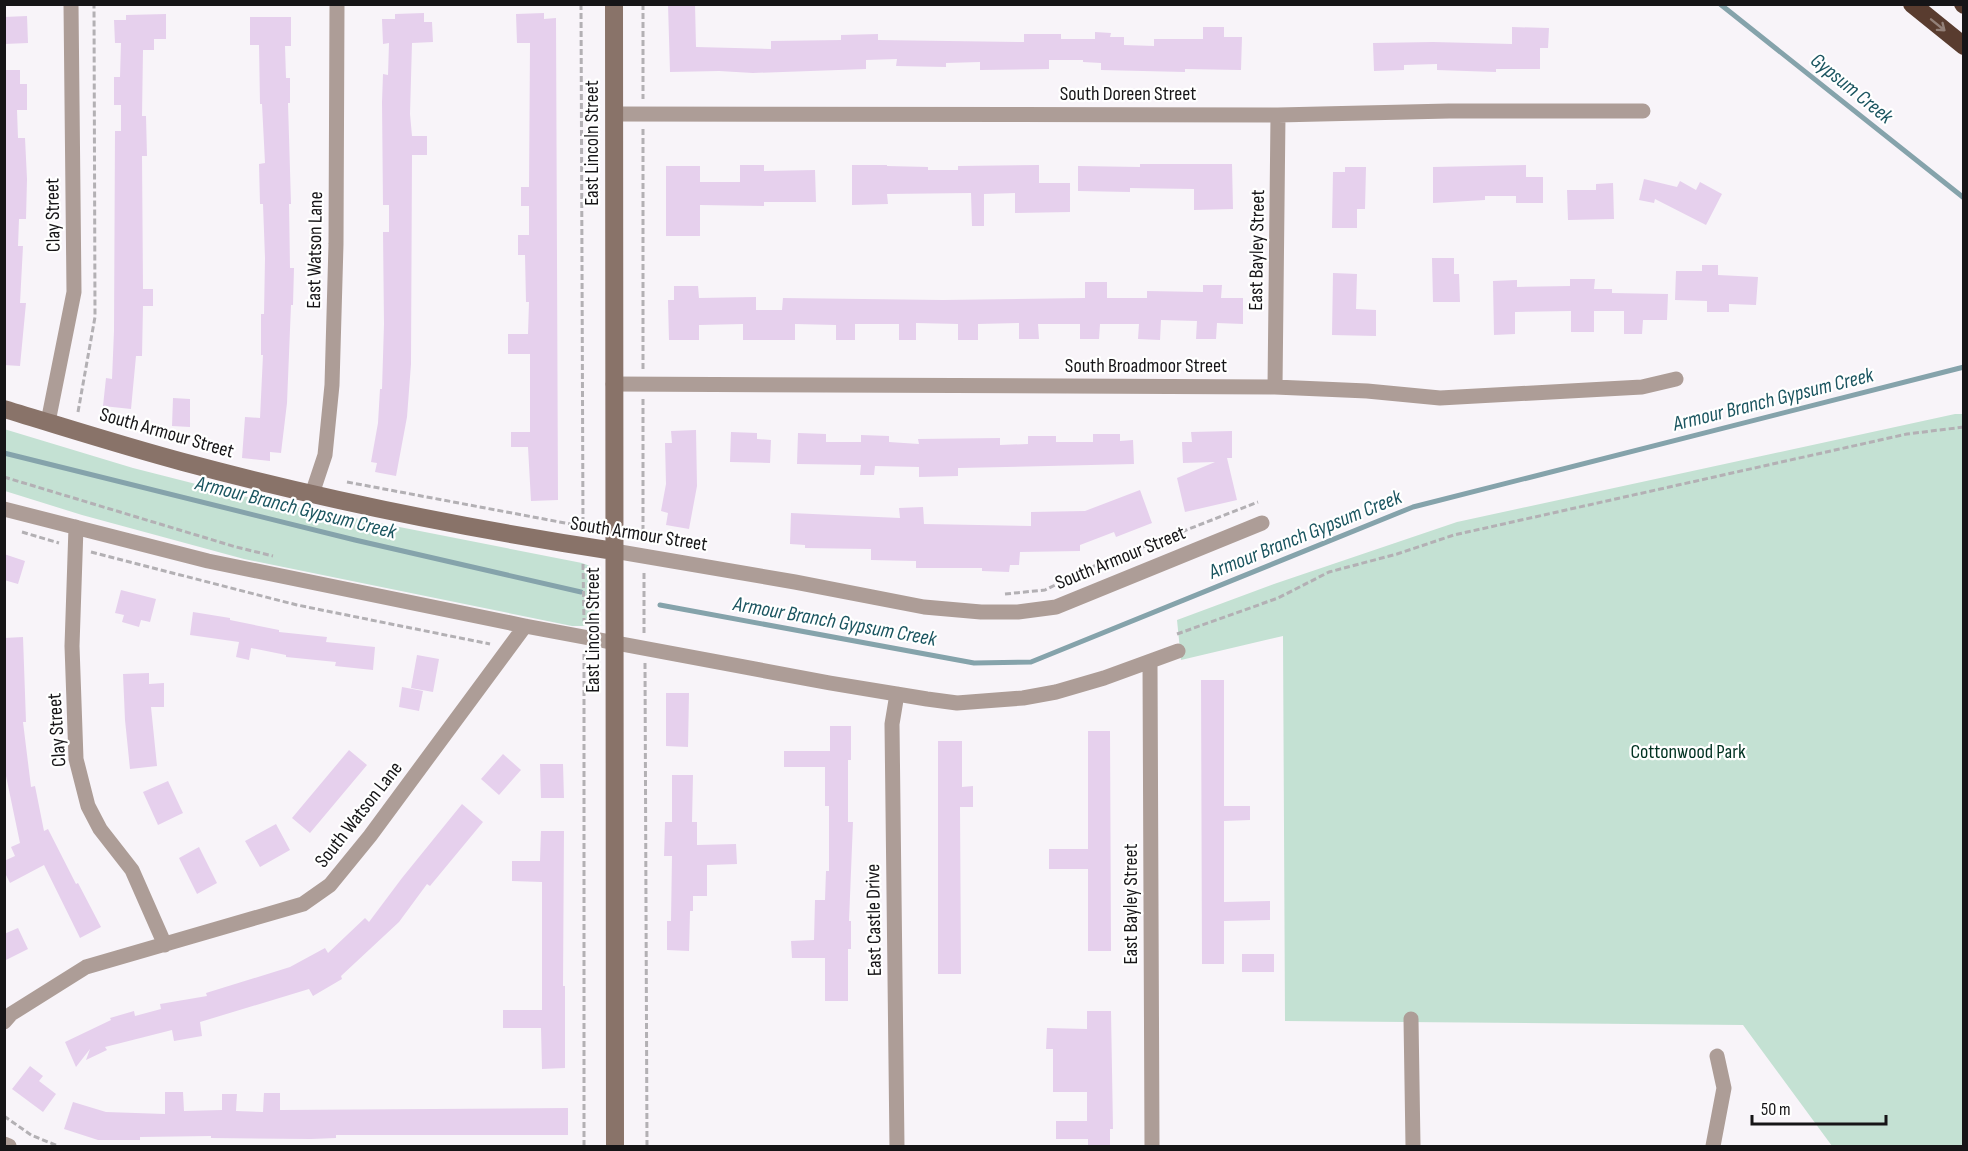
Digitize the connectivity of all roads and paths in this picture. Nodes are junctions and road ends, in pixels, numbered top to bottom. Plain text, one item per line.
1 (71, 4) edge
2 (94, 4) edge
3 (337, 4) edge
4 (581, 4) edge
5 (614, 4) edge
6 (643, 4) edge
7 (1912, 4) edge
8 (1964, 46) edge
9 (1643, 111) dead end
10 (614, 114) junction
11 (643, 114) junction
12 (1278, 115) junction
13 (1676, 379) dead end
14 (614, 384) junction
15 (643, 384) junction
16 (1275, 387) junction
17 (4, 409) edge
18 (78, 414) dead end
19 (48, 422) junction
20 (1964, 427) edge
21 (4, 477) edge
22 (312, 494) junction
23 (4, 509) edge
24 (1262, 522) dead end
25 (76, 527) junction
26 (15, 530) dead end
27 (583, 546) junction
28 (75, 548) junction
29 (614, 551) junction
30 (644, 556) junction
31 (281, 558) dead end
32 (525, 626) junction
33 (583, 626) junction
34 (614, 634) junction
35 (490, 644) dead end
36 (645, 648) junction
37 (1178, 651) joint
38 (1150, 662) junction
39 (897, 694) junction
40 (165, 945) junction
41 (1411, 1019) dead end
42 (4, 1022) edge
43 (1717, 1056) dead end
44 (4, 1116) edge
45 (4, 1144) edge
46 (9, 1146) edge
47 (58, 1146) edge
48 (584, 1146) edge
49 (615, 1146) edge
50 (647, 1146) edge
51 (897, 1146) edge
52 (1152, 1146) edge
53 (1413, 1146) edge
54 (1713, 1146) edge

1 - 19 street, Clay Street
2 - 18 path
3 - 22 street, East Watson Lane
4 - 27 path
5 - 10 street, East Lincoln Street
6 - 11 path
7 -> 8 highway
9 - 12 street, South Doreen Street
10 - 11 street, South Doreen Street
10 - 14 street, East Lincoln Street
11 - 12 street, South Doreen Street
11 - 15 path
12 - 16 street, East Bayley Street
13 - 16 street, South Broadmoor Street
14 - 15 street, South Broadmoor Street
14 - 29 street, East Lincoln Street
15 - 16 street, South Broadmoor Street
15 - 30 path
17 - 19 street, South Armour Street
19 - 22 street, South Armour Street
20 - 37 path
21 - 31 path
22 - 27 street, South Armour Street
23 - 25 street
24 - 30 street, South Armour Street
25 - 28 street, Clay Street
25 - 32 street
26 - 28 path
27 - 29 street, South Armour Street
27 - 33 path
28 - 35 path
28 - 40 street, Clay Street
29 - 30 street, South Armour Street
29 - 34 street, East Lincoln Street
30 - 36 path
32 - 33 street
32 - 40 street, South Watson Lane
33 - 34 street
33 - 34 path
33 - 48 path
34 - 36 street
34 - 49 street, East Lincoln Street
36 - 39 street
36 - 50 path
37 - 38 street
38 - 39 street
38 - 52 street, East Bayley Street
39 - 51 street, East Castle Drive
40 - 42 street, South Watson Lane
41 - 53 street
43 - 54 street
44 - 47 path
45 - 46 street

